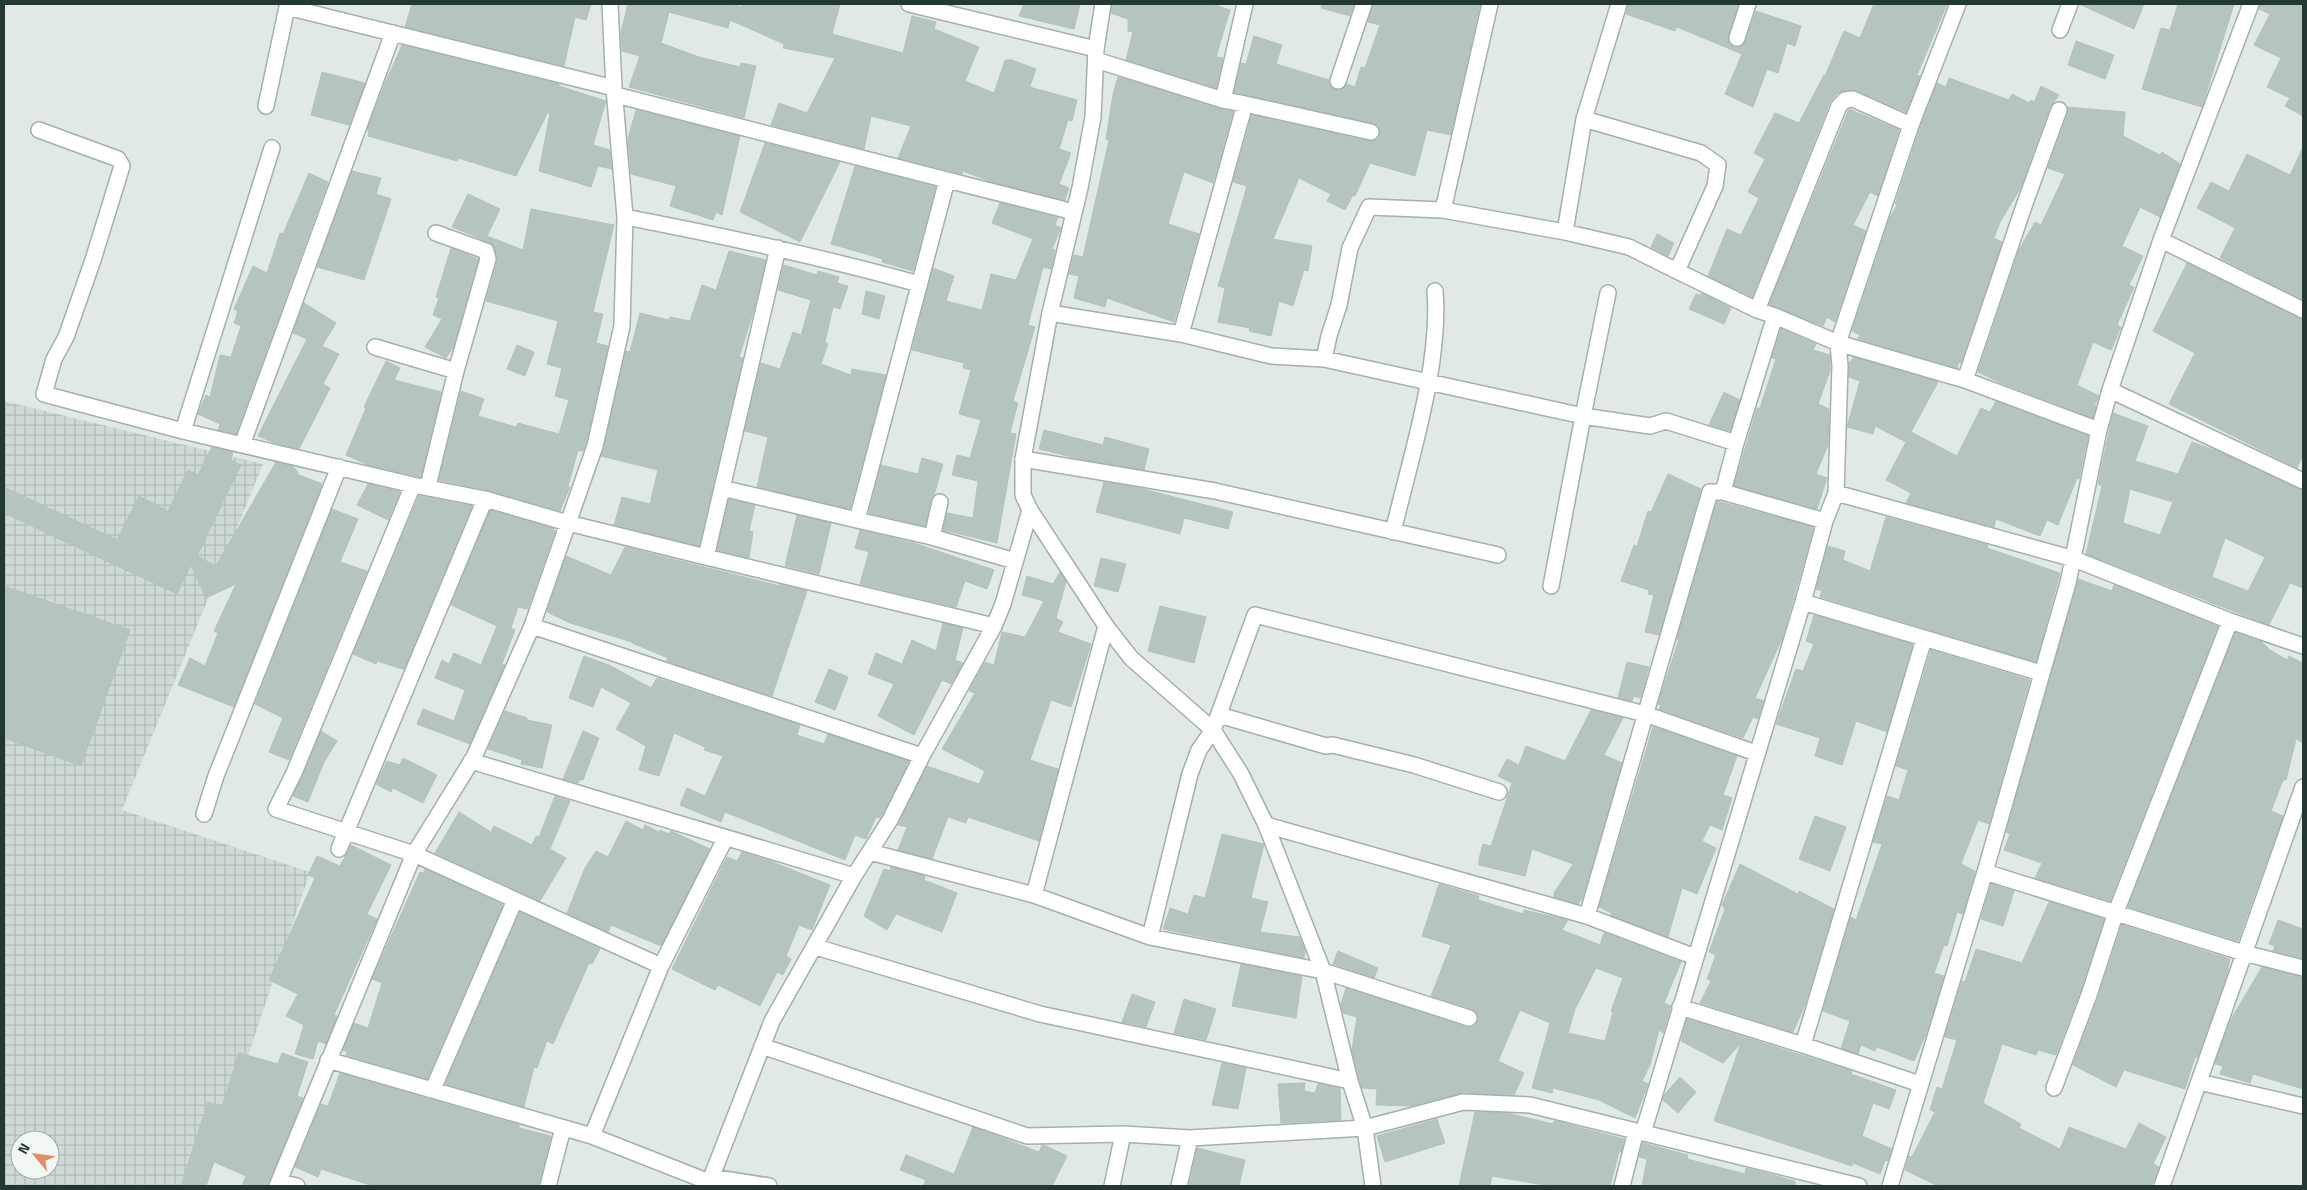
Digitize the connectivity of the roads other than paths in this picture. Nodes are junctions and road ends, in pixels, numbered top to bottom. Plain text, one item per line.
1 (610, 4) edge
2 (909, 4) edge
3 (1102, 4) edge
4 (1244, 4) edge
5 (1364, 4) edge
6 (1490, 4) edge
7 (1619, 4) edge
8 (1748, 4) edge
9 (1958, 4) edge
10 (2070, 4) edge
11 (2251, 4) edge
12 (280, 6) edge
13 (2060, 30) dead end
14 (393, 33) junction
15 (1737, 38) dead end
16 (1096, 55) junction
17 (1338, 81) dead end
18 (615, 91) junction
19 (1223, 100) junction
20 (1245, 104) junction
21 (266, 106) dead end
22 (2059, 110) dead end
23 (1584, 119) junction
24 (1911, 125) junction
25 (39, 130) dead end
26 (1370, 132) dead end
27 (272, 148) dead end
28 (947, 180) junction
29 (1443, 210) junction
30 (1074, 212) junction
31 (625, 217) junction
32 (1565, 232) junction
33 (436, 233) dead end
34 (2161, 240) junction
35 (778, 248) junction
36 (1676, 271) junction
37 (919, 284) junction
38 (1435, 291) dead end
39 (1608, 293) dead end
40 (1757, 310) junction
41 (2303, 310) edge
42 (1050, 313) junction
43 (1776, 316) junction
44 (1181, 334) junction
45 (1838, 343) junction
46 (375, 347) dead end
47 (1324, 359) junction
48 (456, 371) junction
49 (1428, 380) junction
50 (1965, 380) junction
51 (2110, 390) junction
52 (1583, 416) junction
53 (2099, 430) junction
54 (183, 431) junction
55 (1736, 443) junction
56 (242, 445) junction
57 (1023, 459) junction
58 (339, 467) junction
59 (2303, 481) edge
60 (421, 486) junction
61 (722, 488) junction
62 (1723, 492) junction
63 (1836, 493) junction
64 (485, 499) junction
65 (940, 502) dead end
66 (1030, 510) junction
67 (857, 520) junction
68 (1825, 521) junction
69 (568, 523) junction
70 (1393, 532) junction
71 (932, 537) junction
72 (1498, 556) dead end
73 (706, 558) junction
74 (2074, 559) junction
75 (1015, 561) junction
76 (1551, 586) dead end
77 (1802, 602) junction
78 (2230, 621) junction
79 (532, 626) junction
80 (994, 626) junction
81 (1106, 626) junction
82 (1924, 638) junction
83 (2303, 646) edge
84 (2041, 673) junction
85 (1219, 714) junction
86 (1645, 714) junction
87 (1213, 730) junction
88 (1756, 753) junction
89 (922, 756) junction
90 (471, 761) junction
91 (2303, 787) edge
92 (1499, 792) dead end
93 (204, 814) dead end
94 (1266, 825) junction
95 (345, 832) junction
96 (726, 839) junction
97 (339, 849) dead end
98 (870, 852) junction
99 (414, 854) junction
100 (1984, 872) junction
101 (854, 876) junction
102 (1034, 895) junction
103 (515, 900) junction
104 (2116, 912) junction
105 (1587, 916) junction
106 (1150, 937) junction
107 (816, 946) junction
108 (2244, 953) junction
109 (1695, 957) junction
110 (661, 966) junction
111 (2303, 968) edge
112 (1323, 971) junction
113 (1680, 1008) junction
114 (1469, 1018) dead end
115 (1803, 1045) junction
116 (762, 1046) junction
117 (328, 1060) junction
118 (1350, 1081) junction
119 (2199, 1082) junction
120 (1920, 1084) junction
121 (2054, 1088) dead end
122 (433, 1089) junction
123 (2303, 1106) edge
124 (563, 1128) junction
125 (1365, 1128) junction
126 (1640, 1132) junction
127 (1123, 1134) junction
128 (592, 1136) junction
129 (1190, 1138) junction
130 (709, 1182) edge
131 (278, 1184) edge
132 (1839, 1184) edge
133 (297, 1186) edge
134 (548, 1186) edge
135 (769, 1186) edge
136 (1112, 1186) edge
137 (1180, 1186) edge
138 (1373, 1186) edge
139 (1622, 1186) edge
140 (1859, 1186) edge
141 (1890, 1186) edge
142 (2162, 1186) edge

1 - 18 street
2 - 16 street
3 - 16 street
4 - 19 street
5 - 17 street
6 - 29 street
7 - 23 street
8 - 15 street
9 - 24 street
10 - 13 street
11 - 34 street
12 - 14 street
12 - 21 street
14 - 18 street
14 - 56 street
16 - 19 street
16 - 30 street
18 - 28 street
18 - 31 street
19 - 20 street
20 - 26 street
20 - 44 street
22 - 50 street
23 - 32 street
23 - 36 street
24 - 40 street
24 - 45 street
25 - 54 street
27 - 54 street
28 - 30 street
28 - 37 street
29 - 32 street
29 - 47 street
30 - 42 street
31 - 35 street
31 - 69 street
32 - 36 street
33 - 48 street
34 - 41 street
34 - 51 street
35 - 37 street
35 - 61 street
36 - 40 street
37 - 67 street
38 - 49 street
39 - 52 street
40 - 43 street
42 - 44 street
42 - 57 street
43 - 45 street
43 - 55 street
44 - 47 street
45 - 50 street
45 - 63 street
46 - 48 street
47 - 49 street
48 - 60 street
49 - 52 street
49 - 70 street
50 - 53 street
51 - 53 street
51 - 59 street
52 - 55 street
52 - 76 street
53 - 74 street
54 - 56 street
55 - 62 street
56 - 58 street
57 - 66 street
57 - 70 street
58 - 60 street
58 - 93 street
60 - 64 street
60 - 95 street
61 - 67 street
61 - 73 street
62 - 68 street
62 - 86 street
63 - 68 street
63 - 74 street
64 - 69 street
64 - 95 street
65 - 71 street
66 - 75 street
66 - 81 street
67 - 71 street
68 - 77 street
69 - 73 street
69 - 79 street
70 - 72 street
71 - 75 street
73 - 80 street
74 - 78 street
74 - 84 street
75 - 80 street
77 - 82 street
77 - 88 street
78 - 83 street
78 - 104 street
79 - 89 street
79 - 90 street
80 - 89 street
81 - 87 street
81 - 102 street
82 - 84 street
82 - 115 street
84 - 100 street
85 - 86 street
85 - 87 street
85 - 92 street
86 - 88 street
86 - 105 street
87 - 94 street
87 - 106 street
88 - 109 street
89 - 98 street
90 - 96 street
90 - 99 street
91 - 108 street
94 - 105 street
94 - 112 street
95 - 97 street
95 - 99 street
96 - 101 street
96 - 110 street
98 - 101 street
98 - 102 street
99 - 103 street
99 - 117 street
100 - 104 street
100 - 120 street
101 - 107 street
102 - 106 street
103 - 110 street
103 - 122 street
104 - 108 street
104 - 121 street
105 - 109 street
106 - 112 street
107 - 116 street
107 - 118 street
108 - 111 street
108 - 119 street
109 - 113 street
110 - 128 street
112 - 114 street
112 - 118 street
113 - 115 street
113 - 126 street
115 - 120 street
116 - 127 street
116 - 130 street
117 - 122 street
117 - 131 street
118 - 125 street
119 - 123 street
119 - 142 street
120 - 141 street
122 - 124 street
124 - 128 street
124 - 134 street
125 - 126 street
125 - 129 street
125 - 138 street
126 - 132 street
126 - 139 street
127 - 129 street
127 - 136 street
128 - 130 street
129 - 137 street
130 - 135 street
131 - 133 street
132 - 140 street

